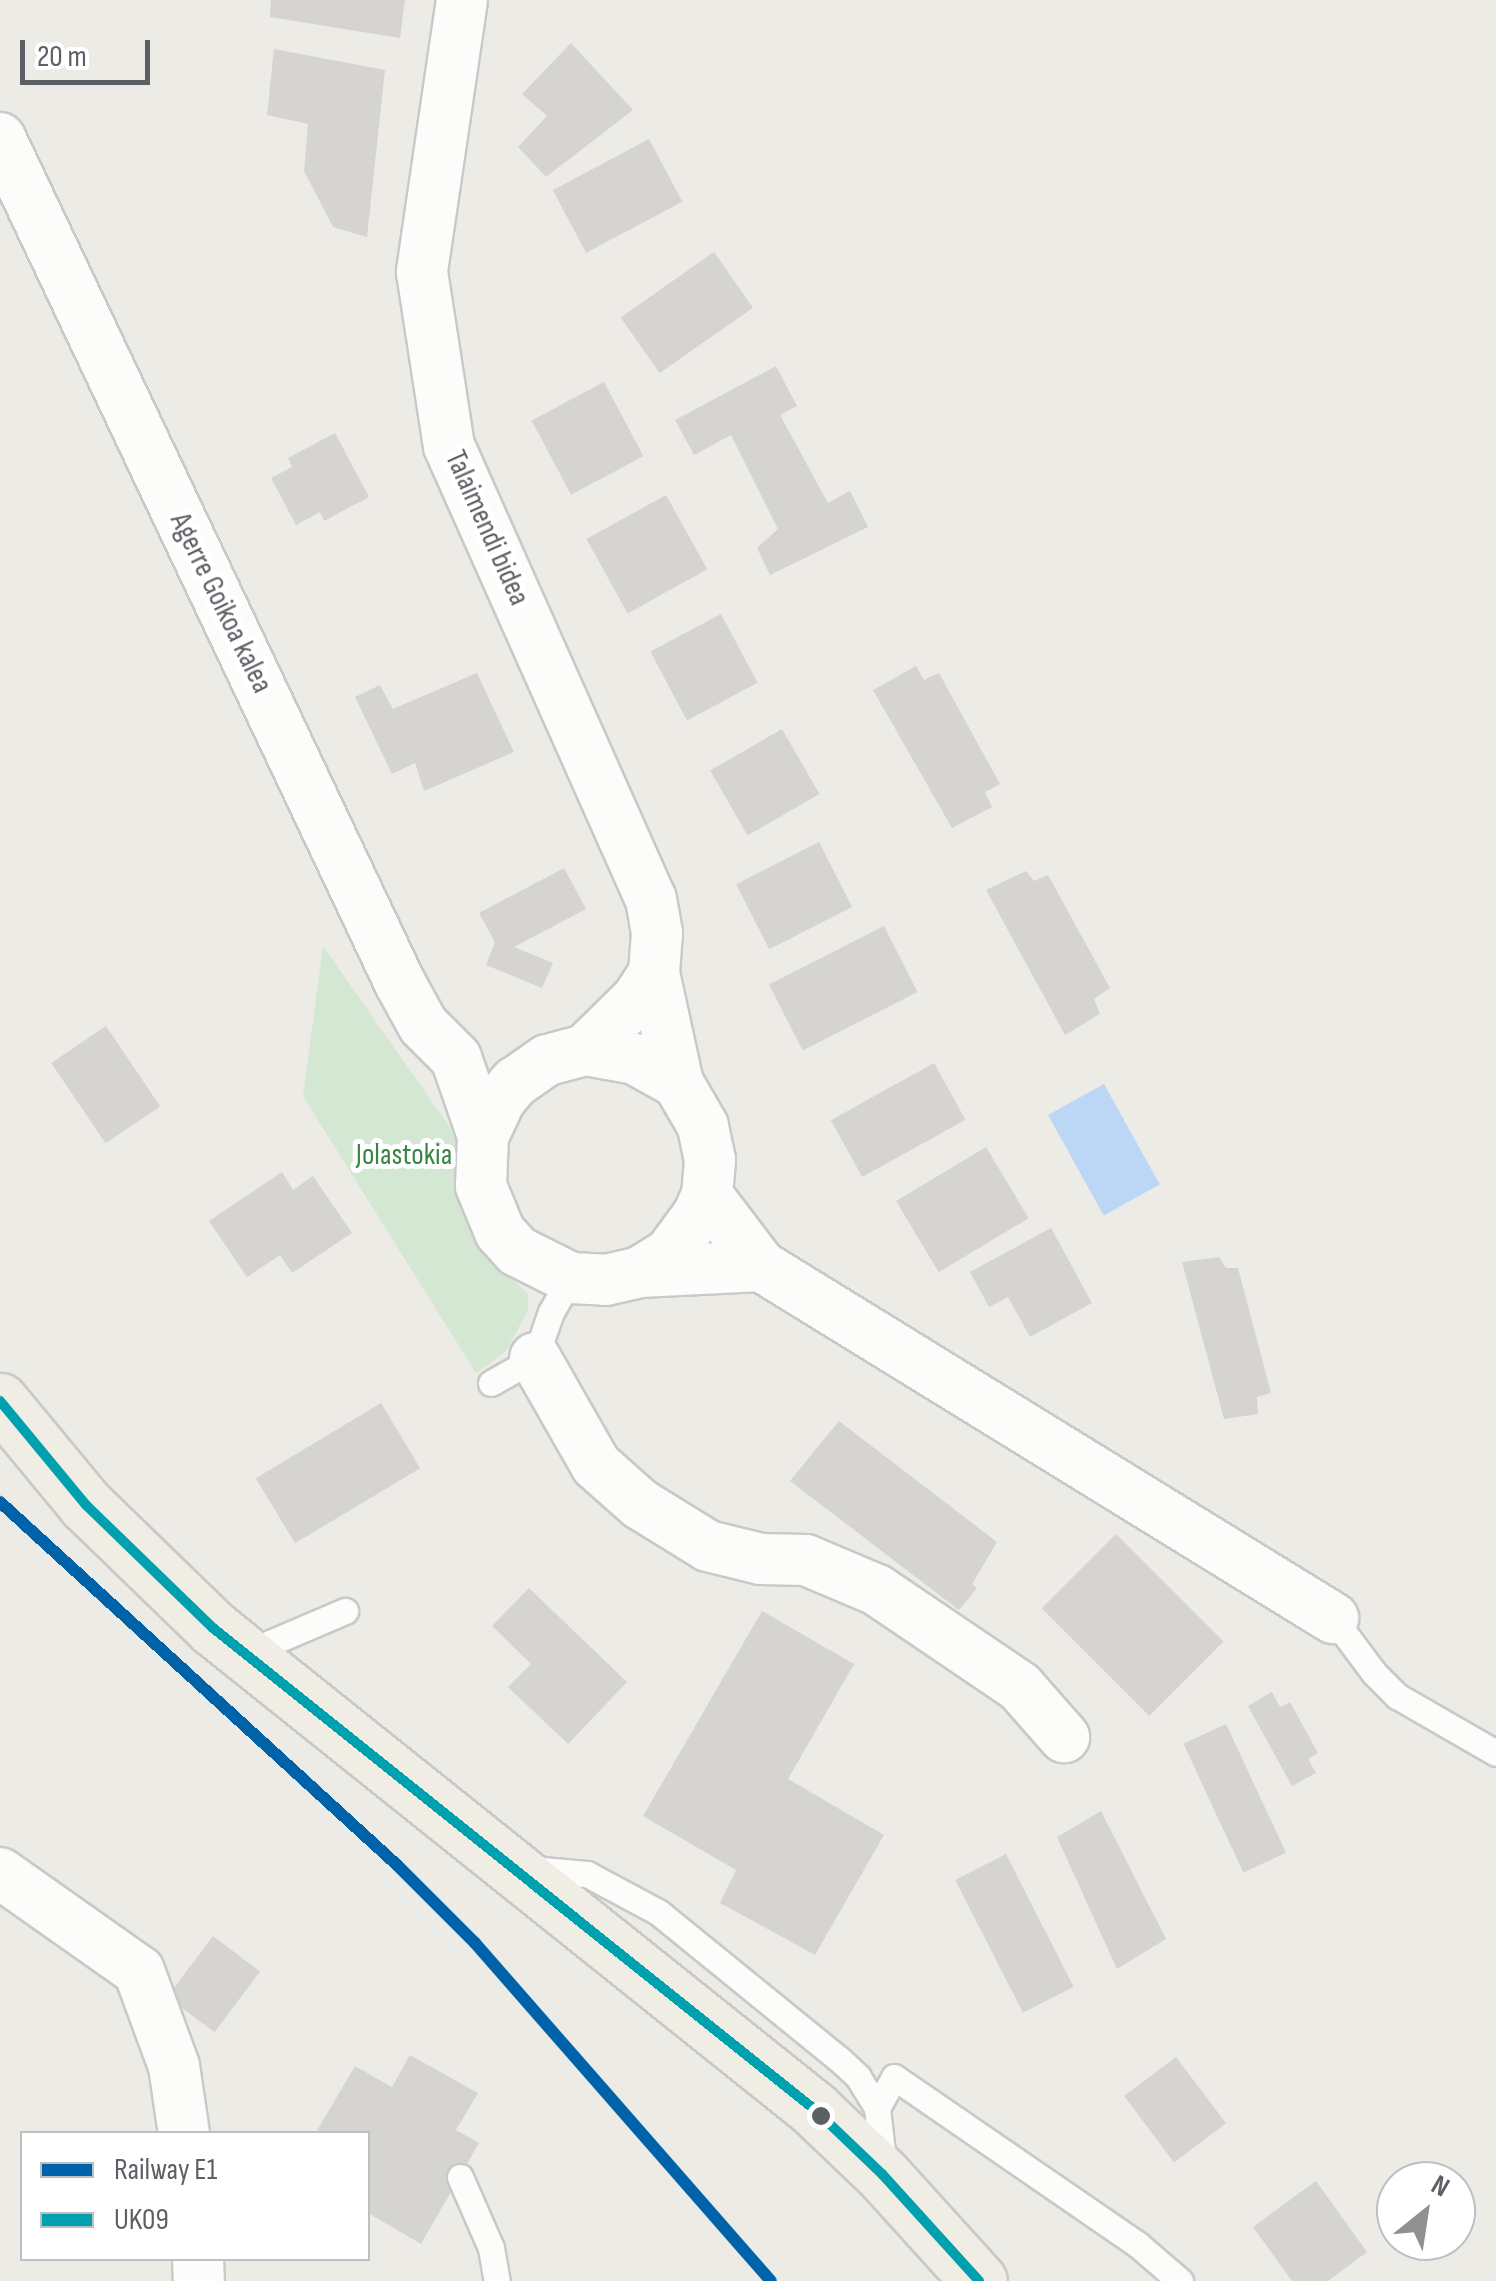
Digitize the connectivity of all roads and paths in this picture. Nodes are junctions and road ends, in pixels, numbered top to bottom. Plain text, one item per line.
1 (462, 0) edge
2 (0, 138) edge
3 (654, 974) junction
4 (584, 1050) junction
5 (456, 1058) junction
6 (532, 1071) junction
7 (678, 1083) junction
8 (483, 1136) junction
9 (707, 1195) junction
10 (761, 1266) junction
11 (640, 1272) junction
12 (571, 1278) junction
13 (535, 1358) junction
14 (492, 1383) dead end
15 (0, 1401) edge
16 (345, 1611) dead end
17 (1333, 1618) joint
18 (244, 1654) junction
19 (1064, 1738) dead end
20 (1496, 1754) edge
21 (511, 1867) junction
22 (0, 1873) edge
23 (877, 2108) junction
24 (184, 2131) edge
25 (883, 2176) junction
26 (460, 2177) dead end
27 (497, 2281) edge
28 (979, 2281) edge
29 (1180, 2281) edge

1 - 3 street, Talaimendi bidea
2 - 5 street, Agerre Goikoa kalea
3 - 4 street
3 - 7 street, Talaimendi bidea
4 - 6 street
4 - 7 street
5 - 6 street
5 - 8 street, Agerre Goikoa kalea
6 - 8 street
7 - 9 street
8 - 12 street
9 - 10 street
9 - 11 street
10 - 11 street
10 - 17 street
11 - 12 street
12 - 13 lane
13 - 14 lane
13 - 19 street
15 - 18 highway
16 - 18 lane
17 - 20 lane
18 - 21 highway
21 - 23 lane
21 - 25 highway
22 - 24 street
23 - 25 lane
23 - 29 lane
25 - 28 highway
26 - 27 lane

